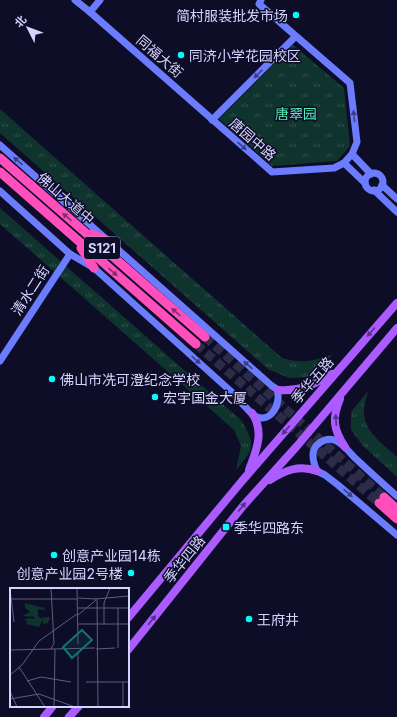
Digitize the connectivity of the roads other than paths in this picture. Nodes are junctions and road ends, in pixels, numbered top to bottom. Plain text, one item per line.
1 (75, 0) edge
2 (100, 0) edge
3 (261, 0) edge
4 (90, 12) junction
5 (295, 37) junction
6 (212, 120) junction
7 (0, 145) edge
8 (352, 154) junction
9 (0, 158) edge
10 (344, 163) junction
11 (0, 172) edge
12 (371, 174) junction
13 (365, 183) junction
14 (382, 186) junction
15 (374, 190) junction
16 (0, 191) edge
17 (397, 199) edge
18 (397, 212) edge
19 (84, 231) junction
20 (77, 240) junction
21 (110, 242) junction
22 (70, 254) junction
23 (94, 268) junction
24 (397, 303) edge
25 (397, 328) edge
26 (205, 337) tunnel mouth
27 (196, 344) tunnel mouth
28 (0, 361) edge
29 (338, 370) junction
30 (278, 390) junction
31 (343, 392) junction
32 (252, 413) junction
33 (345, 447) junction
34 (316, 471) junction
35 (247, 475) junction
36 (262, 485) junction
37 (397, 496) edge
38 (397, 508) edge
39 (397, 519) edge
40 (397, 535) edge
41 (129, 617) edge
42 (129, 649) edge
43 (52, 707) edge
44 (78, 707) edge
45 (44, 717) edge
46 (69, 717) edge

1 - 4 main road, 同福大街
2 - 4 main road
3 - 5 main road
4 - 6 main road, 同福大街
5 -> 6 main road
8 -> 5 main road
6 -> 10 main road, 唐园中路
21 -> 7 main road
8 - 10 main road
8 - 12 main road
19 -> 9 highway, 佛山大道中 / S121
10 - 13 main road
11 - 20 highway, 佛山大道中 / S121
12 - 13 main road
12 - 14 main road
13 - 15 main road
14 - 15 main road
14 - 17 main road
15 - 18 main road
16 - 22 main road
19 - 21 highway
26 -> 19 highway, 佛山大道中 / S121
20 - 23 highway
20 -> 27 highway, 佛山大道中 / S121
30 -> 21 main road
22 - 23 main road
22 - 28 main road, 清水二街
23 -> 32 main road
24 -> 29 main road, 季华五路
25 - 31 main road
29 - 30 main road
29 -> 35 main road, 季华五路
30 - 32 main road
33 -> 31 main road
31 - 36 main road
32 - 35 main road
33 - 34 main road
33 - 37 main road
34 - 36 main road
34 -> 40 main road
35 - 41 main road, 季华四路
42 -> 36 main road, 季华四路
38 - 39 highway
43 - 45 main road
44 - 46 main road

